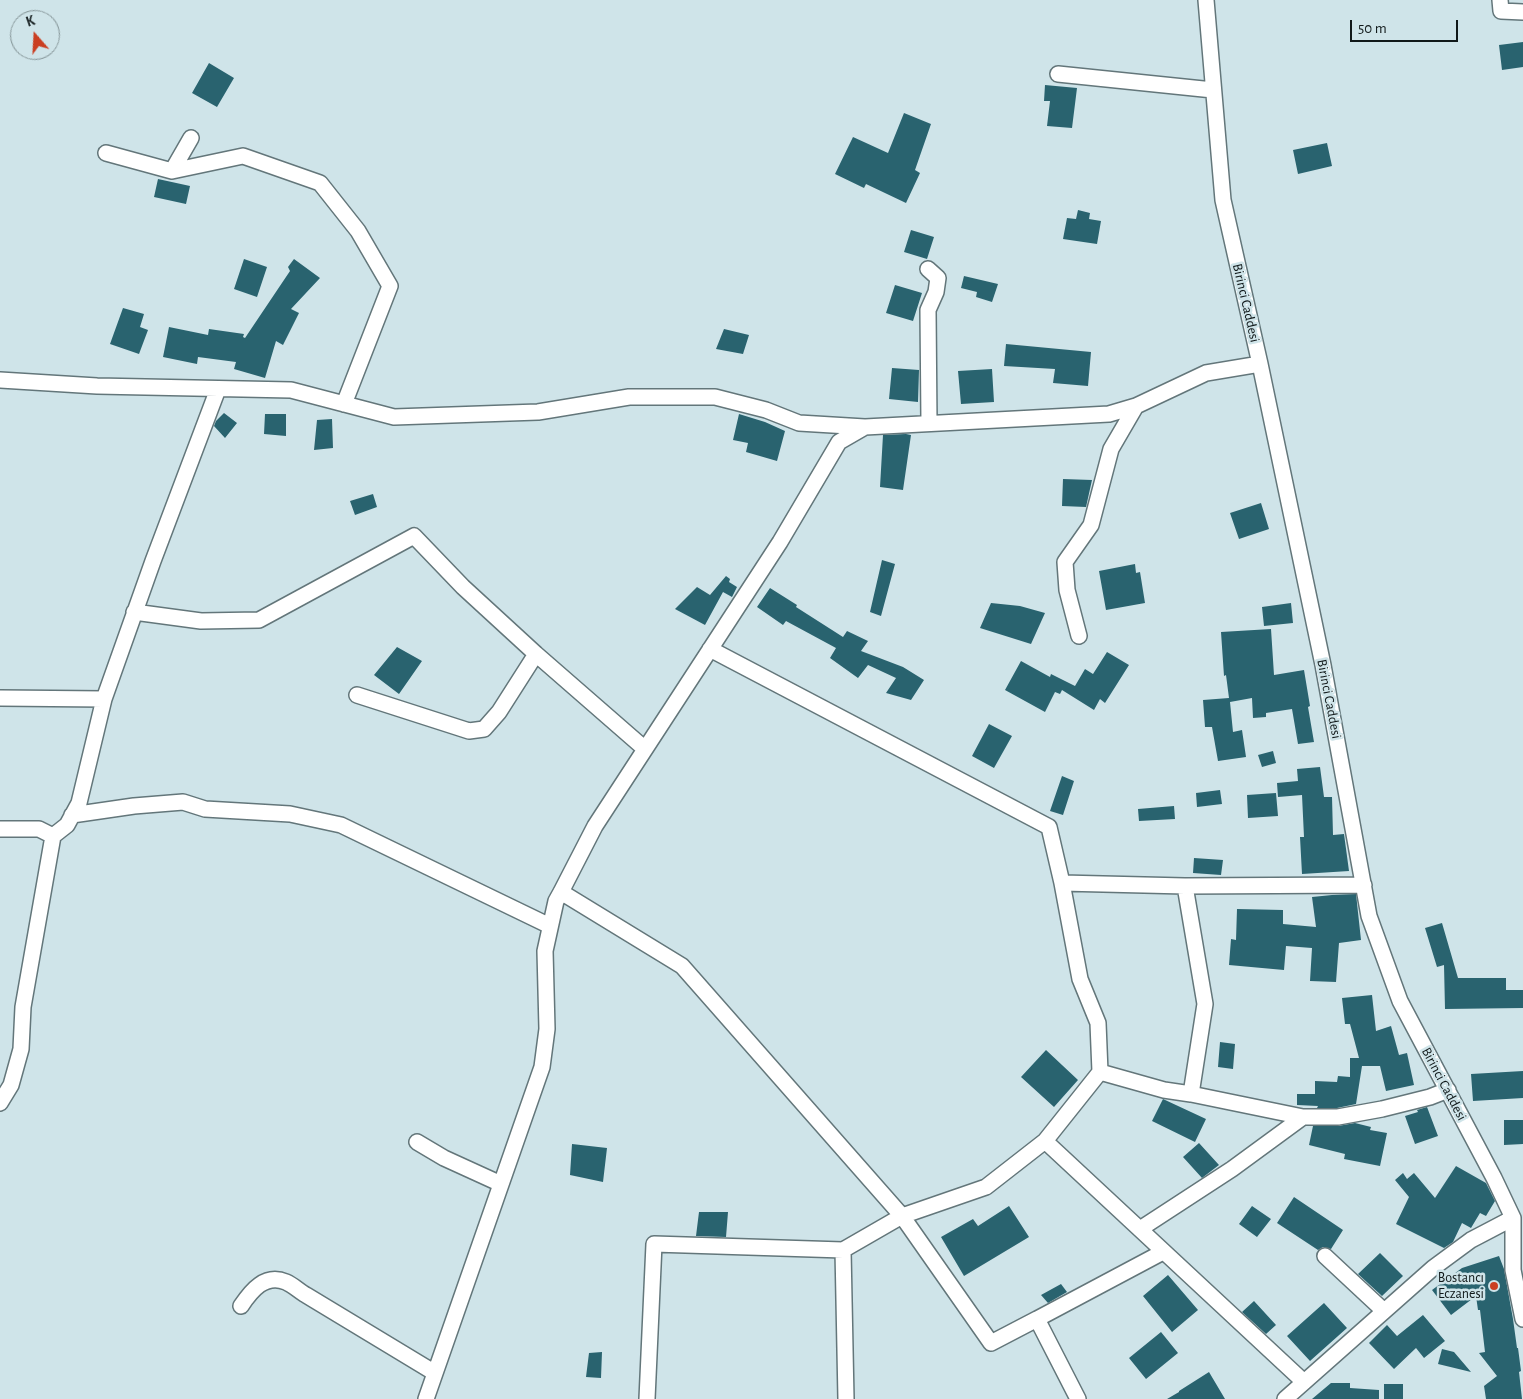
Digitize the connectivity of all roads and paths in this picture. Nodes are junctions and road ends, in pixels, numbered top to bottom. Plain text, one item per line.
1 (1206, 0) edge
2 (1500, 0) edge
3 (1523, 12) edge
4 (1058, 74) dead end
5 (1213, 90) junction
6 (191, 138) dead end
7 (106, 153) dead end
8 (172, 171) junction
9 (928, 269) dead end
10 (1260, 364) junction
11 (0, 380) edge
12 (218, 389) junction
13 (344, 404) junction
14 (1136, 406) junction
15 (929, 423) junction
16 (865, 426) junction
17 (134, 612) junction
18 (1079, 636) dead end
19 (710, 649) junction
20 (536, 654) junction
21 (357, 695) dead end
22 (0, 698) edge
23 (104, 699) junction
24 (645, 749) junction
25 (72, 815) junction
26 (0, 829) edge
27 (53, 836) junction
28 (1062, 882) junction
29 (1364, 885) junction
30 (1185, 886) junction
31 (561, 892) junction
32 (550, 926) junction
33 (1100, 1072) junction
34 (6, 1085) edge
35 (1448, 1090) junction
36 (1191, 1094) junction
37 (0, 1103) edge
38 (1303, 1117) junction
39 (1045, 1141) junction
40 (417, 1142) dead end
41 (501, 1184) junction
42 (902, 1216) junction
43 (1513, 1218) junction
44 (1140, 1229) junction
45 (843, 1250) junction
46 (1164, 1252) junction
47 (1325, 1256) dead end
48 (1518, 1271) edge
49 (241, 1306) dead end
50 (1384, 1311) junction
51 (1037, 1319) junction
52 (1523, 1319) edge
53 (435, 1373) junction
54 (1304, 1382) junction
55 (426, 1399) edge
56 (646, 1399) edge
57 (846, 1399) edge
58 (1078, 1399) edge
59 (1285, 1399) edge

1 - 5 street, Birinci Caddesi
2 - 3 street
4 - 5 street
5 - 10 street, Birinci Caddesi
6 - 8 street
7 - 8 street
8 - 13 street
9 - 15 street
10 - 14 street
10 - 29 street, Birinci Caddesi
11 - 12 street
12 - 13 street
12 - 17 street
13 - 16 street
14 - 15 street
14 - 18 street
15 - 16 street
16 - 19 street
17 - 20 street
17 - 23 street
19 - 24 street
19 - 28 street
20 - 21 street
20 - 24 street
22 - 23 street
23 - 25 street
24 - 31 street
25 - 27 street
25 - 32 street
26 - 27 street
27 - 34 street
28 - 30 street
28 - 33 street
29 - 30 street
29 - 35 street, Birinci Caddesi
30 - 36 street
31 - 32 street
31 - 42 street
32 - 41 street
33 - 36 street
33 - 39 street
34 - 37 street
35 - 38 street
35 - 43 street, Birinci Caddesi
36 - 38 street
38 - 44 street
39 - 42 street
39 - 44 street
40 - 41 street
41 - 53 street
42 - 45 street
42 - 51 street
43 - 48 street, Birinci Caddesi
43 - 50 street
44 - 46 street
45 - 56 street
45 - 57 street
46 - 51 street
46 - 54 street
47 - 50 street
48 - 52 street, Birinci Caddesi
49 - 53 street
50 - 54 street
51 - 58 street
53 - 55 street
54 - 59 street

